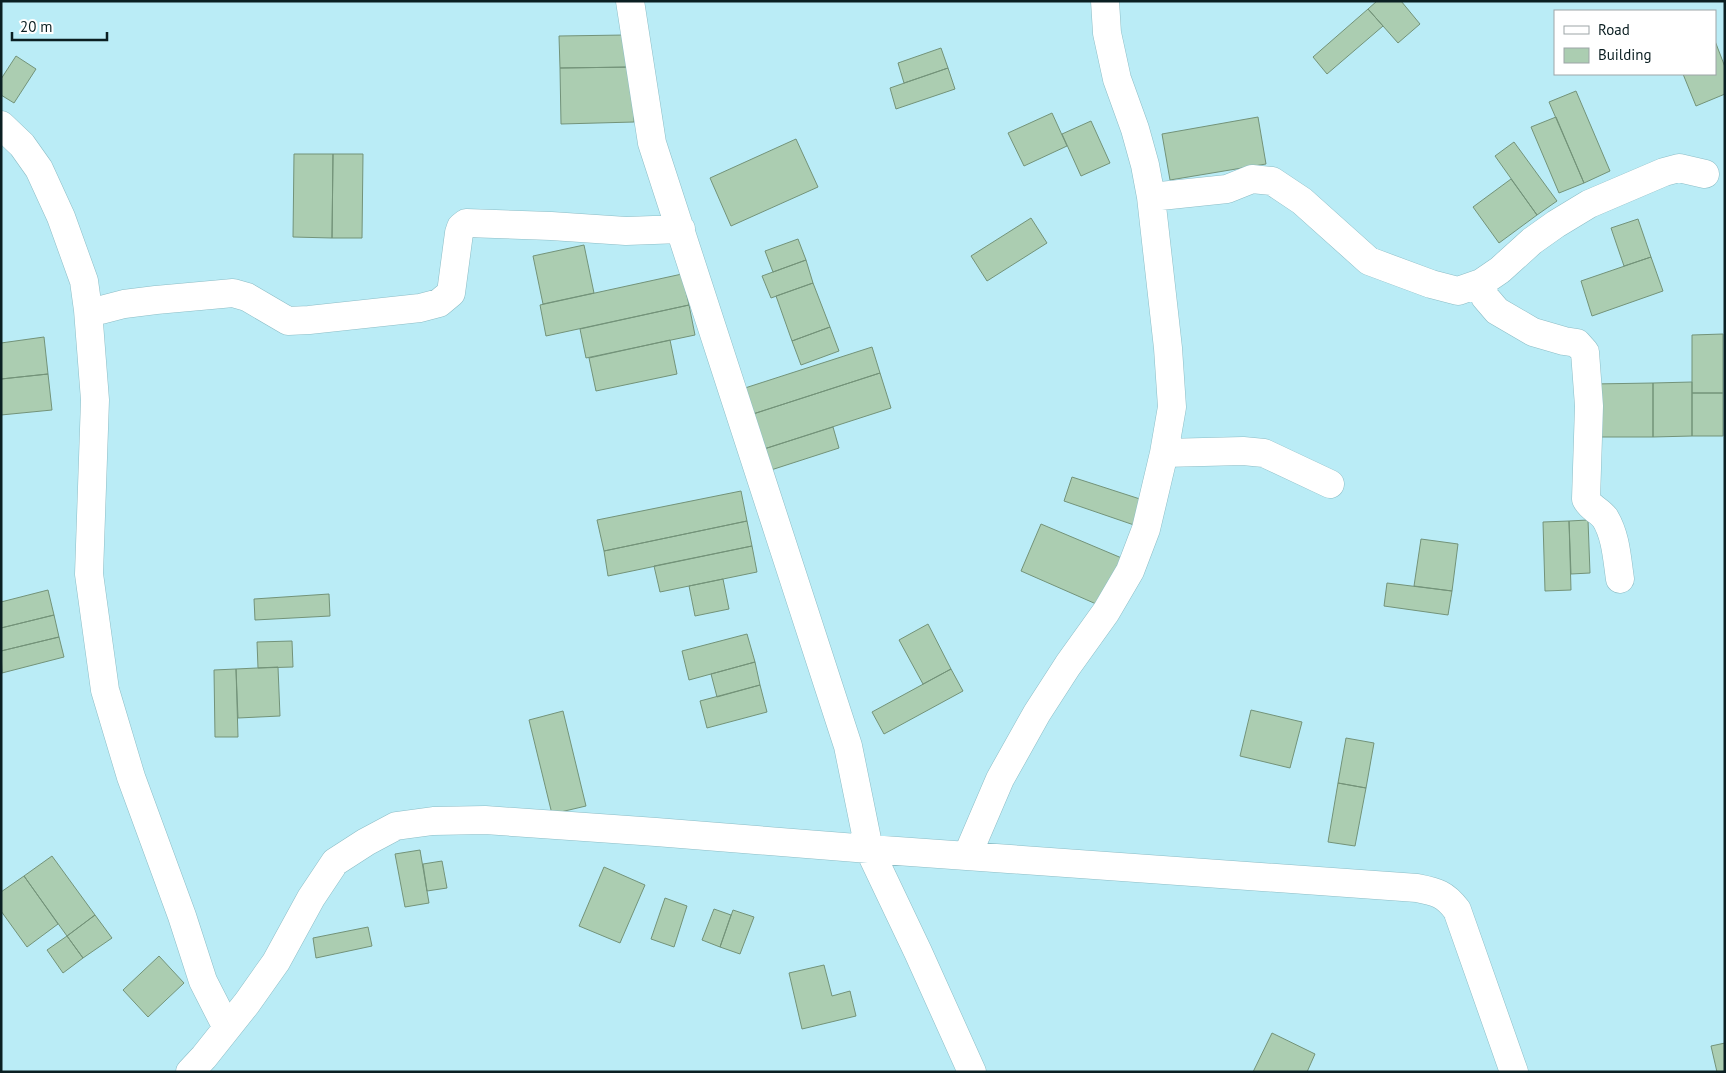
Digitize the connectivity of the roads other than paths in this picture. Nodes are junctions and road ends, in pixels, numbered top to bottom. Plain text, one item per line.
1 (630, 1) edge
2 (1105, 1) edge
3 (1, 126) edge
4 (1705, 174) dead end
5 (1150, 197) junction
6 (681, 230) junction
7 (1481, 283) junction
8 (88, 310) junction
9 (1164, 453) junction
10 (1330, 484) dead end
11 (1620, 579) dead end
12 (869, 849) junction
13 (967, 856) junction
14 (227, 1028) junction
15 (205, 1067) edge
16 (972, 1072) edge
17 (1514, 1072) edge

1 - 6 street
2 - 5 street
3 - 8 street
4 - 7 street
5 - 7 street
5 - 9 street
6 - 8 street
6 - 12 street
7 - 11 street
8 - 14 street
9 - 10 street
9 - 13 street
12 - 13 street
12 - 14 street
12 - 16 street
13 - 17 street
14 - 15 street

